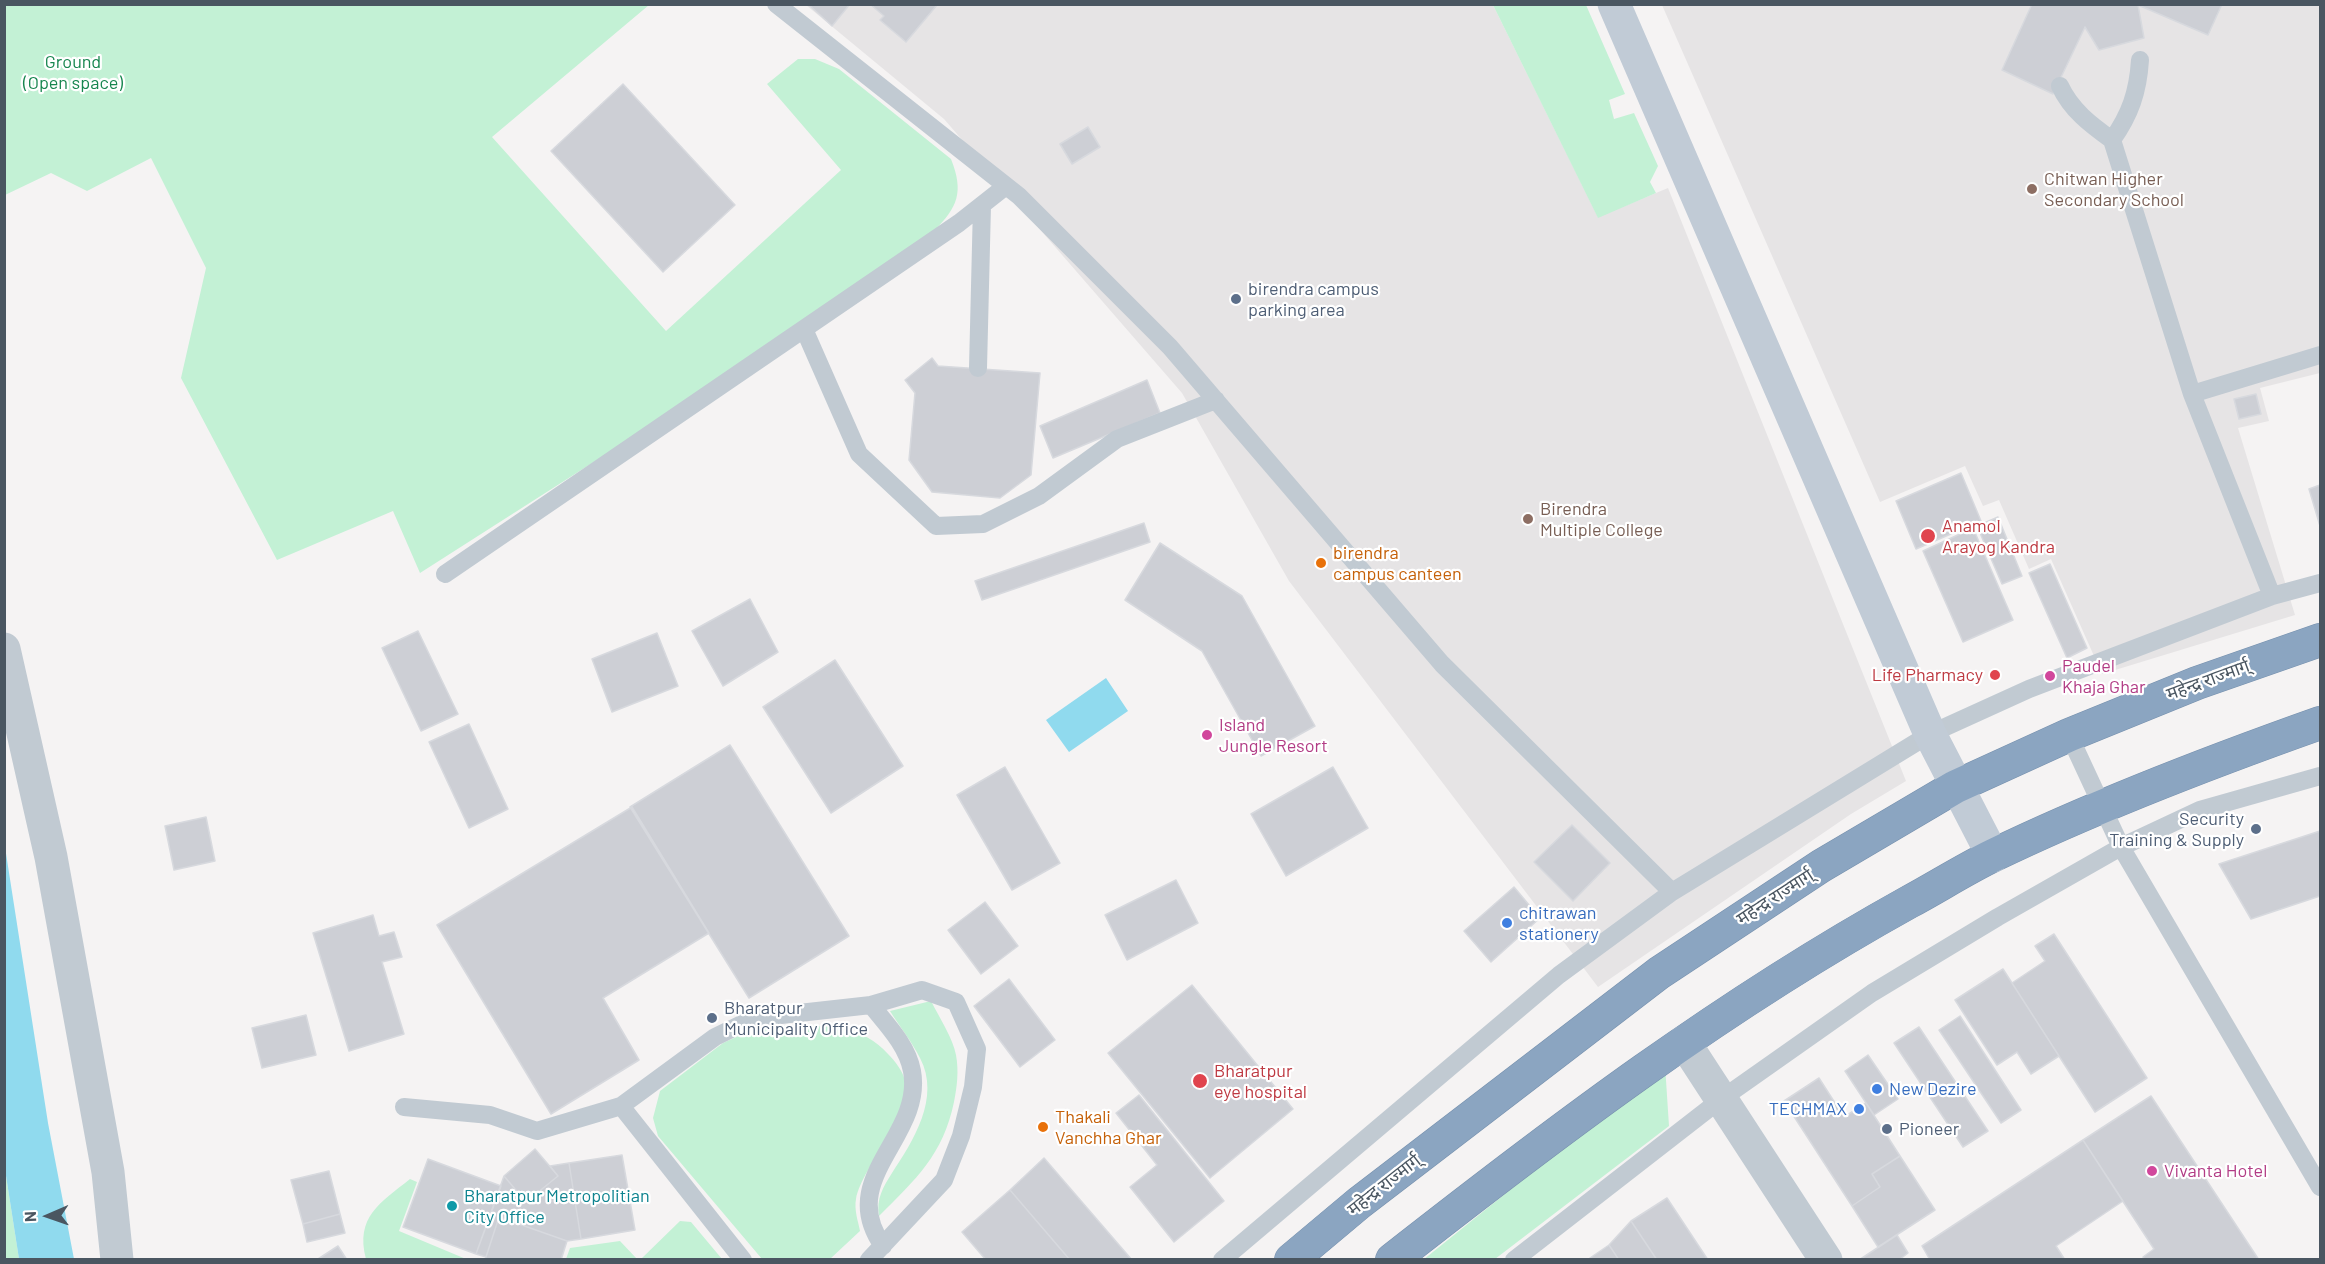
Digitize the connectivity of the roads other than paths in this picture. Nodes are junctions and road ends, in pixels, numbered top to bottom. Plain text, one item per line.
1 (776, 4) edge
2 (1614, 4) edge
3 (2140, 60) dead end
4 (2060, 86) dead end
5 (2112, 140) junction
6 (1006, 186) junction
7 (982, 205) junction
8 (804, 328) junction
9 (2320, 356) edge
10 (978, 368) dead end
11 (2192, 394) junction
12 (1216, 400) junction
13 (445, 574) dead end
14 (2320, 583) edge
15 (2272, 596) junction
16 (2320, 640) edge
17 (4, 650) edge
18 (2320, 723) edge
19 (1930, 734) junction
20 (2069, 735) junction
21 (2320, 776) edge
22 (1955, 788) junction
23 (2103, 807) junction
24 (2121, 847) junction
25 (1993, 856) junction
26 (1672, 892) junction
27 (871, 1005) junction
28 (1684, 1041) junction
29 (1720, 1100) junction
30 (621, 1106) junction
31 (404, 1107) dead end
32 (2320, 1187) edge
33 (883, 1246) junction
34 (1821, 1255) edge
35 (117, 1260) edge
36 (743, 1260) edge
37 (869, 1260) edge
38 (1222, 1260) edge
39 (1291, 1260) edge
40 (1392, 1260) edge
41 (1514, 1260) edge

1 - 6 lane
2 - 19 street
3 - 5 lane
4 - 5 lane
5 - 11 lane
6 - 7 lane
6 - 12 lane
7 - 8 lane
7 - 10 lane
8 - 12 lane
8 - 13 lane
9 - 11 lane
11 - 15 lane
12 - 26 lane
14 - 15 lane
15 - 19 lane
16 - 20 highway, महेन्द्र राज्मार्ग्
17 - 35 street
18 - 23 highway
19 - 22 street
19 - 26 lane
20 - 22 highway, महेन्द्र राज्मार्ग्
20 - 23 lane
21 - 24 lane
22 - 25 street
22 - 39 highway, महेन्द्र राज्मार्ग्
23 - 24 lane
23 - 25 highway
24 - 29 lane
24 - 32 lane
25 - 28 highway
26 - 38 lane
27 - 30 lane
27 - 33 lane
27 - 33 lane
28 - 29 street
28 - 40 highway
29 - 34 street
29 - 41 lane
30 - 31 lane
30 - 36 lane
33 - 37 lane

